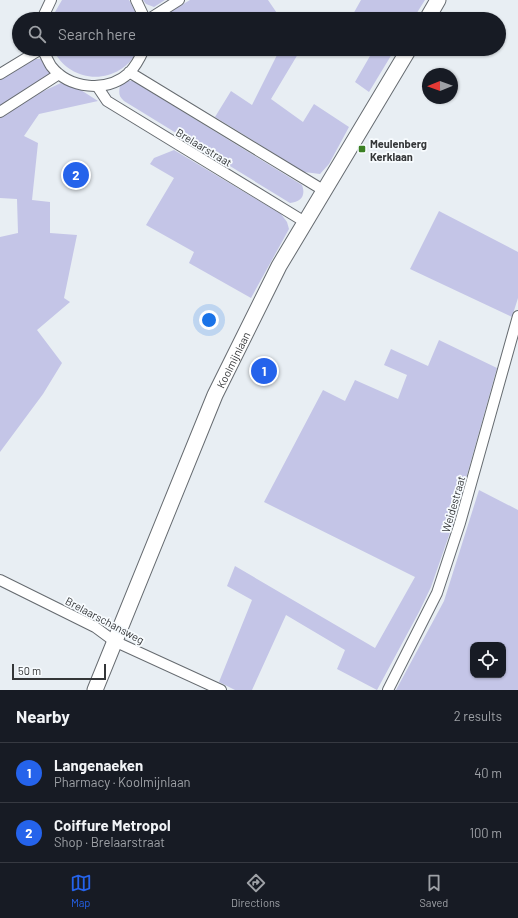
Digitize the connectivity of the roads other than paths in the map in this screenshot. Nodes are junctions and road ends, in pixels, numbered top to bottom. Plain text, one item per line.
1 (51, 0) edge
2 (136, 0) edge
3 (179, 0) edge
4 (438, 0) edge
5 (45, 12) edge
6 (142, 12) edge
7 (161, 12) edge
8 (431, 12) edge
9 (30, 56) edge
10 (46, 56) edge
11 (141, 56) edge
12 (405, 56) edge
13 (129, 72) junction
14 (0, 74) edge
15 (59, 74) junction
16 (97, 86) junction
17 (0, 112) edge
18 (323, 190) junction
19 (305, 222) junction
20 (518, 316) edge
21 (0, 580) edge
22 (114, 641) junction
23 (95, 690) edge
24 (221, 690) edge
25 (388, 690) edge

1 - 5 street
2 - 6 street
3 - 7 street
4 - 8 street
9 - 14 street
10 - 15 street
11 - 13 street
12 - 18 street, Koolmijnlaan
13 - 16 street
13 - 18 street
15 - 16 street
15 - 17 street
16 - 19 street, Brelaarstraat
18 - 19 street, Koolmijnlaan
19 - 22 street, Koolmijnlaan
20 - 25 street, Weidestraat
21 - 22 street, Brelaarschansweg
22 - 23 street, Koolmijnlaan
22 - 24 street, Brelaarschansweg

